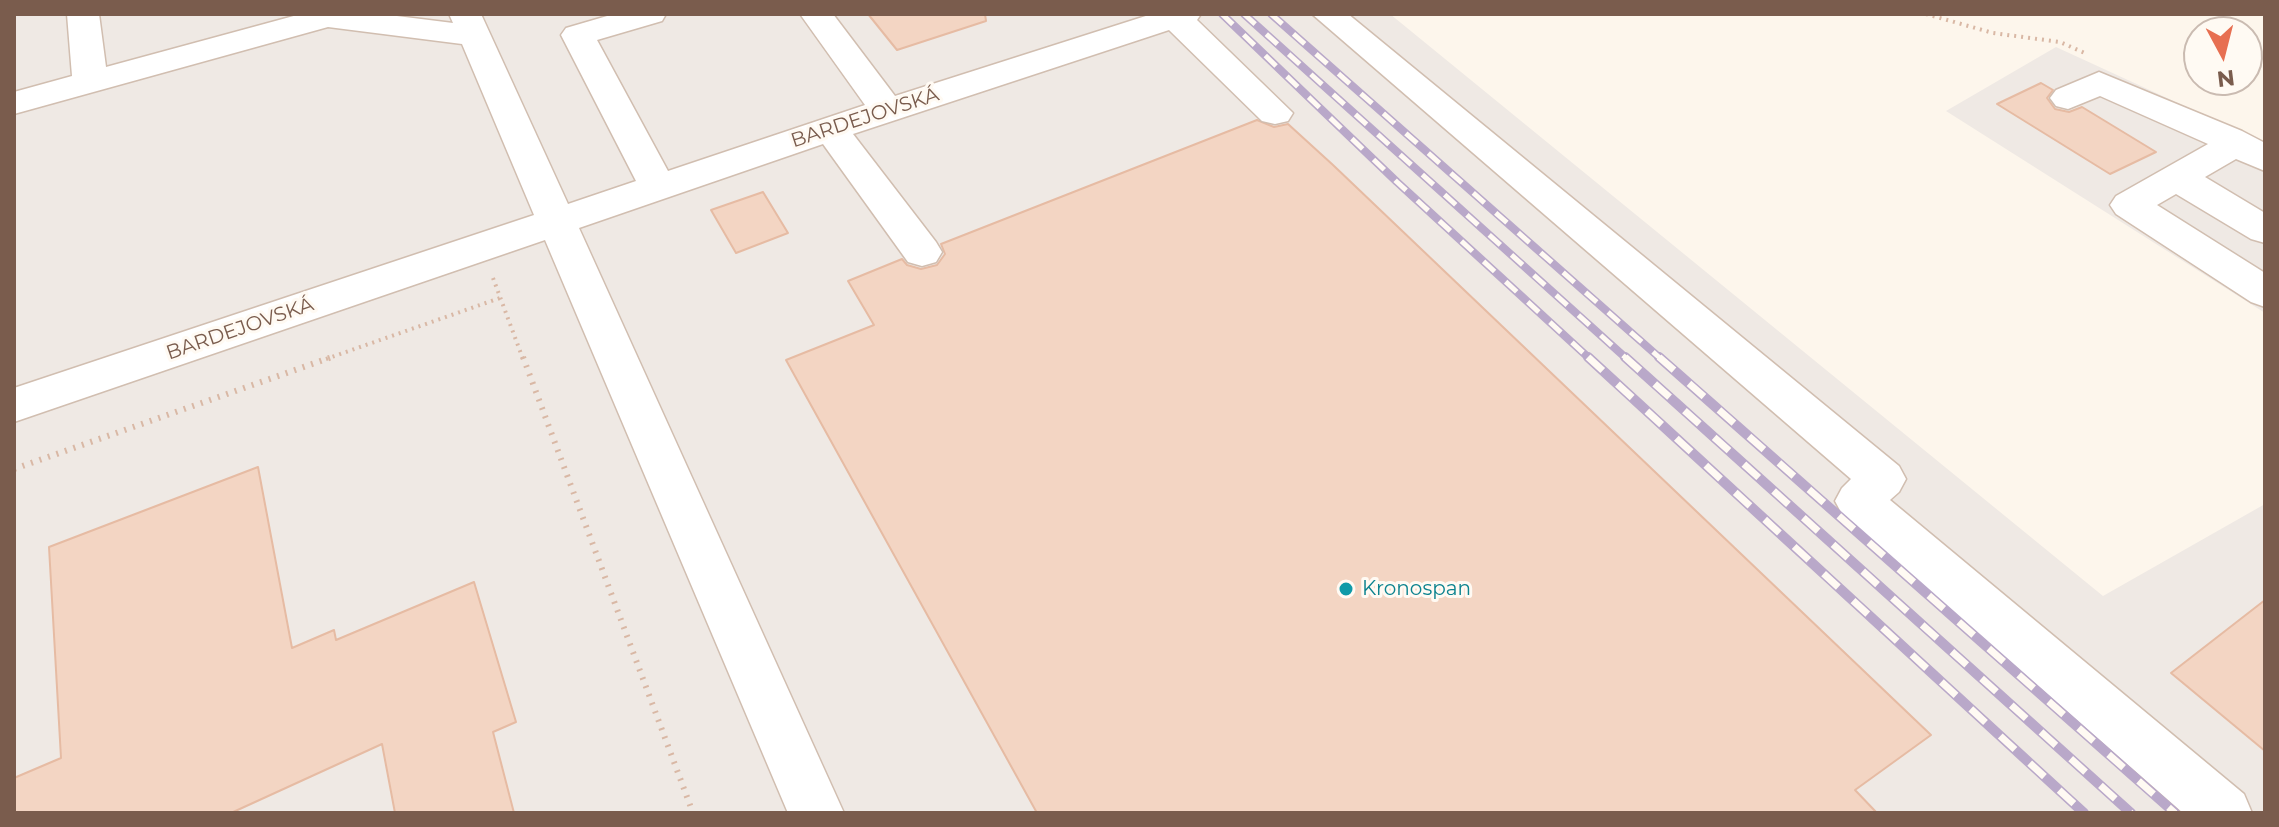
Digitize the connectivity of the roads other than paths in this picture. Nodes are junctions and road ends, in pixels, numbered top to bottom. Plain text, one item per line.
1 (83, 14) edge
2 (650, 14) edge
3 (816, 14) edge
4 (1328, 14) edge
5 (1180, 16) edge
6 (470, 25) edge
7 (90, 82) junction
8 (2068, 98) dead end
9 (14, 103) edge
10 (887, 110) junction
11 (1275, 113) dead end
12 (831, 129) junction
13 (2251, 151) edge
14 (2176, 177) junction
15 (658, 188) junction
16 (556, 222) junction
17 (2265, 230) edge
18 (922, 252) dead end
19 (2265, 292) edge
20 (14, 405) edge
21 (816, 813) edge
22 (2224, 813) edge

1 - 7 street
2 - 15 street
3 - 10 street
4 - 22 street
5 - 10 street, BARDEJOVSKÁ
5 - 11 street
6 - 7 street
6 - 16 street
7 - 9 street
8 - 13 street
10 - 12 street, BARDEJOVSKÁ
12 - 15 street, BARDEJOVSKÁ
12 - 18 street
13 - 14 street
14 - 17 street
14 - 19 street
15 - 16 street, BARDEJOVSKÁ
16 - 20 street, BARDEJOVSKÁ
16 - 21 street

